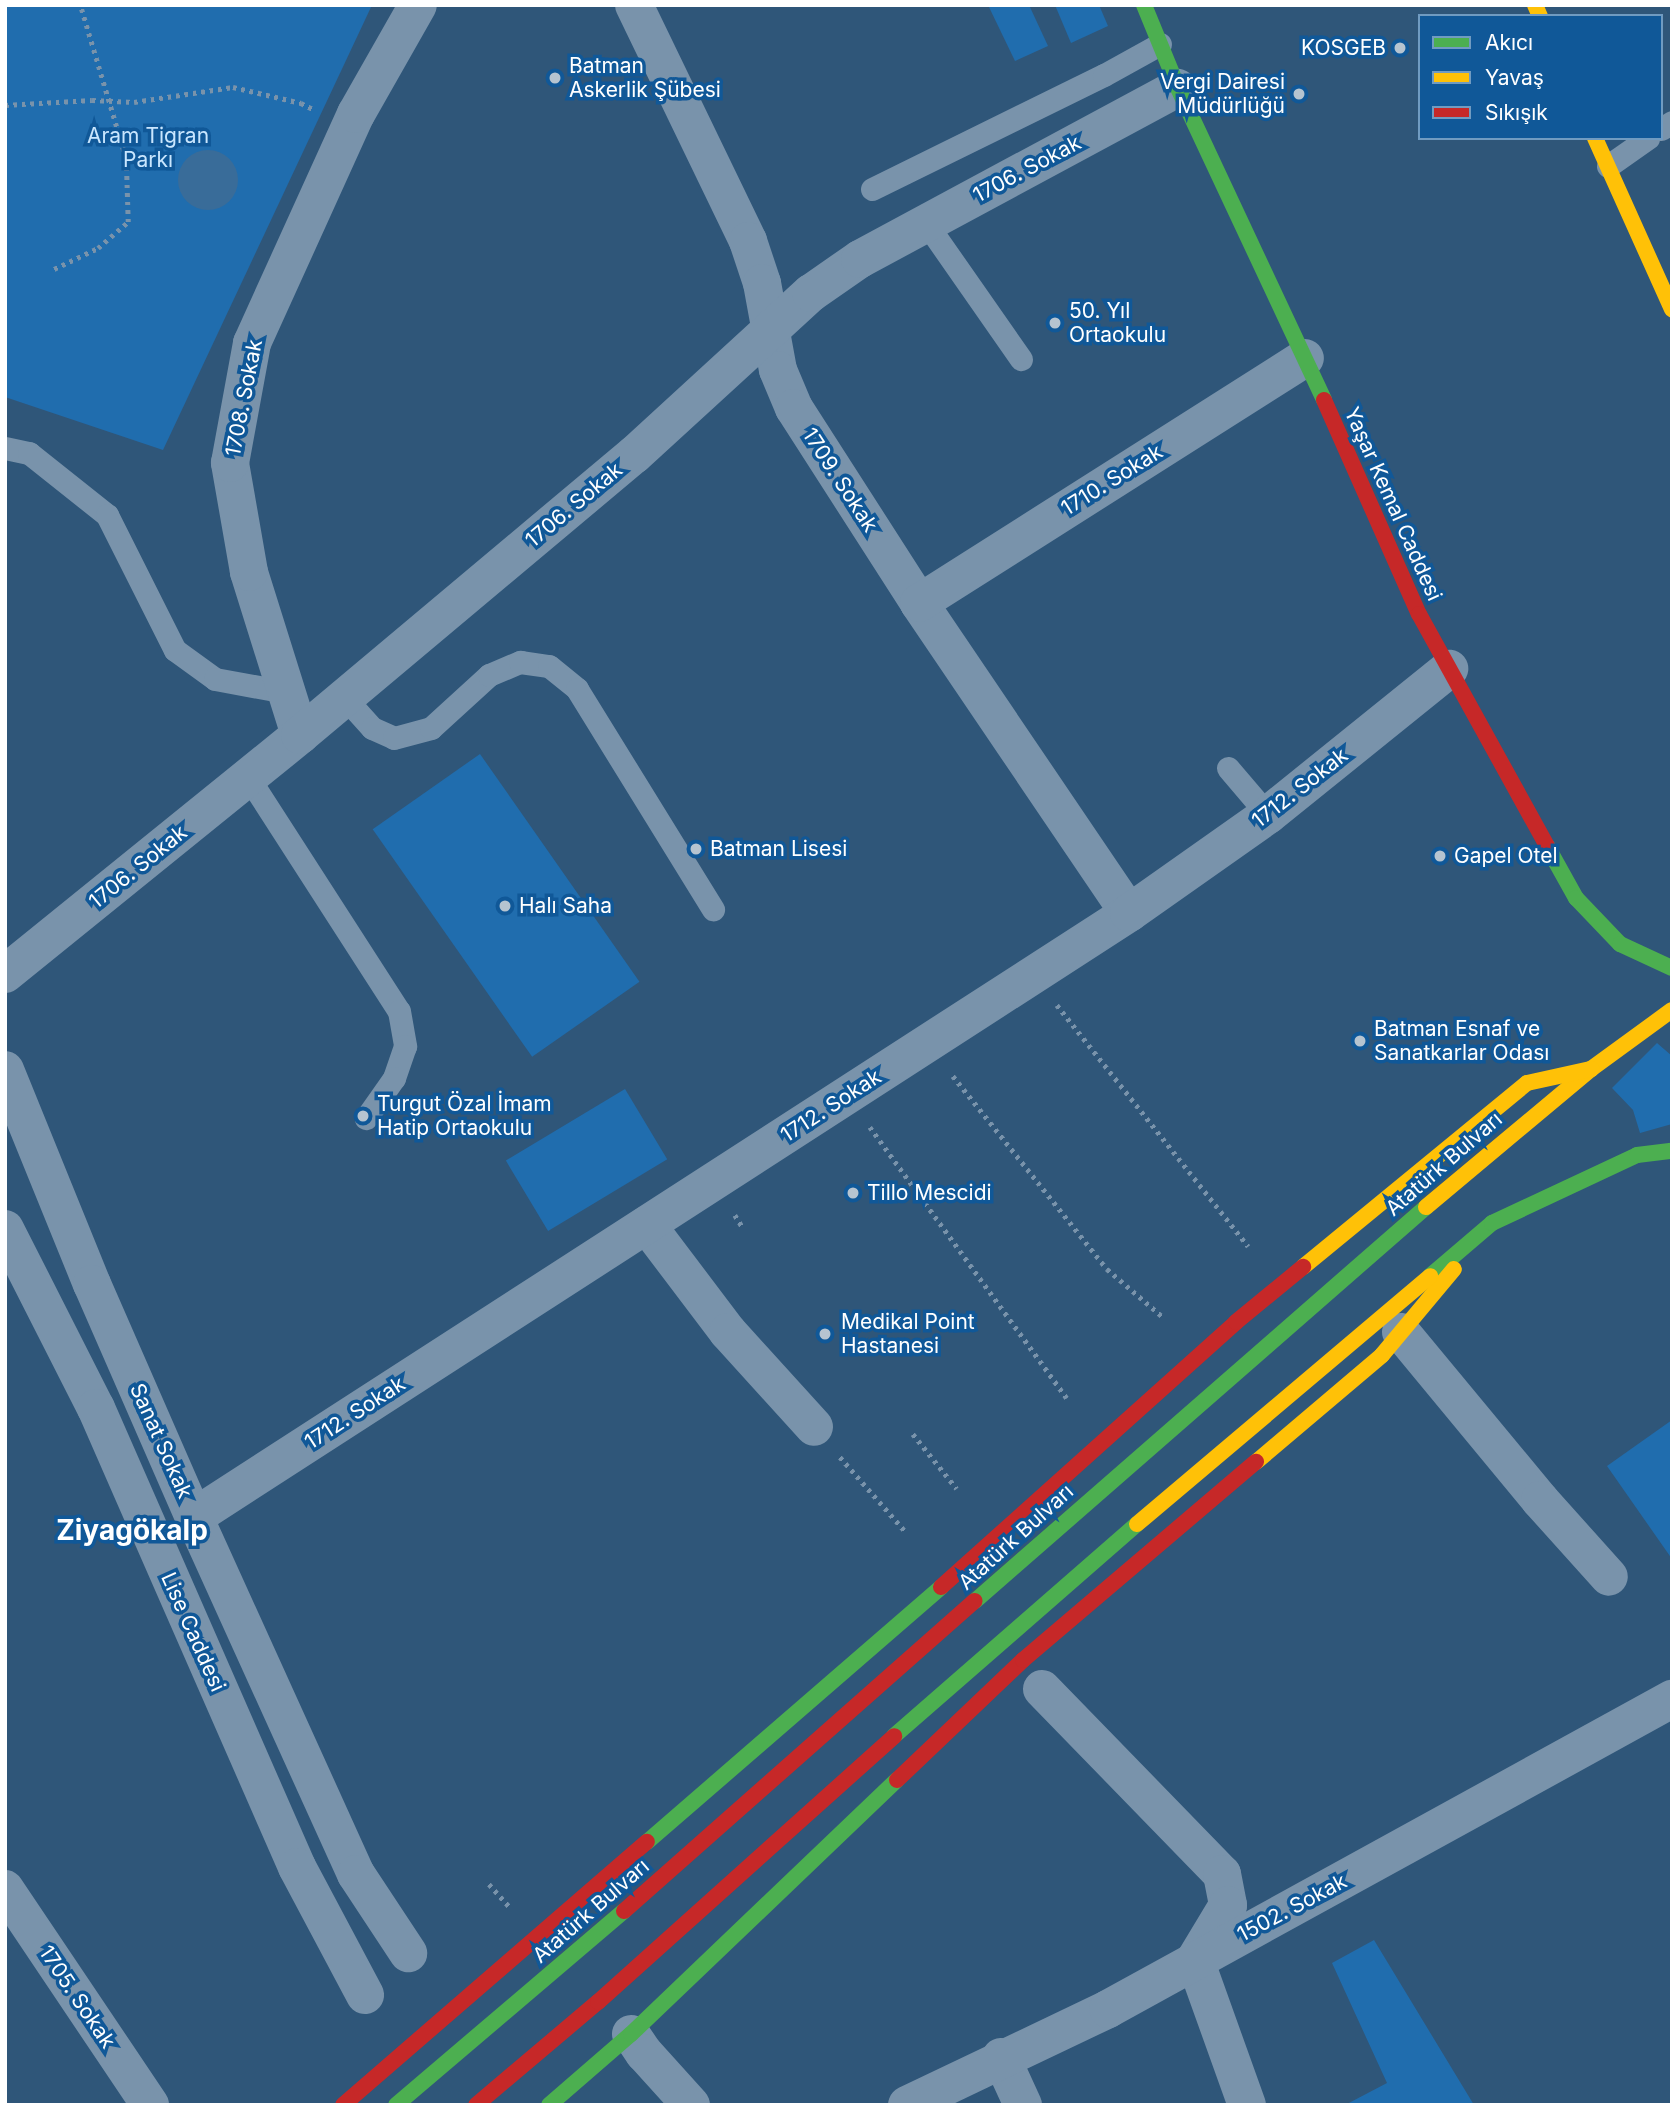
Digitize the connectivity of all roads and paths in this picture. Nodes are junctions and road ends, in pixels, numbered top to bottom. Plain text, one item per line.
1 (80, 5) edge
2 (418, 5) edge
3 (634, 5) edge
4 (1144, 5) edge
5 (1160, 44) junction
6 (1178, 88) junction
7 (109, 101) junction
8 (5, 105) edge
9 (349, 128) junction
10 (1596, 140) edge
11 (1645, 140) edge
12 (1608, 166) junction
13 (872, 189) dead end
14 (926, 223) junction
15 (54, 269) dead end
16 (1672, 309) edge
17 (772, 327) junction
18 (1305, 358) junction
19 (1021, 359) dead end
20 (5, 448) edge
21 (919, 603) junction
22 (1449, 669) junction
23 (286, 692) junction
24 (345, 698) junction
25 (300, 735) junction
26 (1228, 768) dead end
27 (248, 777) junction
28 (1268, 815) junction
29 (713, 909) dead end
30 (1129, 913) junction
31 (1672, 968) edge
32 (5, 974) edge
33 (1033, 975) junction
34 (1672, 1010) edge
35 (927, 1044) junction
36 (1591, 1069) junction
37 (5, 1070) edge
38 (846, 1096) junction
39 (366, 1118) dead end
40 (1672, 1152) edge
41 (1492, 1223) junction
42 (647, 1225) junction
43 (5, 1229) edge
44 (1248, 1246) dead end
45 (1163, 1317) dead end
46 (1401, 1332) junction
47 (1067, 1398) dead end
48 (814, 1427) dead end
49 (913, 1434) dead end
50 (863, 1483) dead end
51 (957, 1489) dead end
52 (194, 1517) junction
53 (906, 1532) dead end
54 (1609, 1577) dead end
55 (1042, 1689) dead end
56 (1672, 1699) edge
57 (5, 1889) edge
58 (408, 1953) dead end
59 (1195, 1960) junction
60 (365, 1996) dead end
61 (631, 2034) junction
62 (1001, 2057) junction
63 (150, 2105) edge
64 (343, 2105) edge
65 (396, 2105) edge
66 (476, 2105) edge
67 (549, 2105) edge
68 (691, 2105) edge
69 (907, 2105) edge
70 (1023, 2105) edge
71 (1247, 2105) edge

1 - 7 path
2 - 9 street, 1708. Sokak
3 - 17 street, 1709. Sokak
4 - 5 street, Yaşar Kemal Caddesi
5 - 6 street, Yaşar Kemal Caddesi
5 - 13 lane
6 - 14 street, 1706. Sokak
6 - 18 street, Yaşar Kemal Caddesi
7 - 8 path
7 - 9 path
7 - 15 path
9 - 23 street, 1708. Sokak
10 - 12 street
11 - 12 lane
12 - 16 street
14 - 17 street, 1706. Sokak
14 - 19 lane
17 - 21 street, 1709. Sokak
17 - 24 street, 1706. Sokak
18 - 21 street, 1710. Sokak
18 - 22 street, Yaşar Kemal Caddesi
20 - 23 lane
21 - 30 street, 1709. Sokak
22 - 28 street, 1712. Sokak
22 - 31 street, Yaşar Kemal Caddesi
23 - 25 street, 1708. Sokak
24 - 25 street, 1706. Sokak
24 - 29 lane
25 - 27 street, 1706. Sokak
26 - 28 lane
27 - 32 street, 1706. Sokak
27 - 39 lane
28 - 30 street, 1712. Sokak
30 - 33 street, 1712. Sokak
33 - 35 street, 1712. Sokak
33 - 44 path
34 - 36 street, Atatürk Bulvarı
35 - 38 street, 1712. Sokak
35 - 45 path
36 - 64 street
36 - 65 street, Atatürk Bulvarı
37 - 52 street, Sanat Sokak
38 - 42 street, 1712. Sokak
38 - 47 path
40 - 41 street
41 - 46 street
41 - 66 street
42 - 48 street
42 - 52 street, 1712. Sokak
43 - 60 street, Lise Caddesi
46 - 54 street
46 - 61 street
49 - 51 path
50 - 53 path
52 - 58 street, Sanat Sokak
55 - 59 street
56 - 59 street, 1502. Sokak
57 - 63 street, 1705. Sokak
59 - 62 street, 1502. Sokak
59 - 71 street
61 - 67 street
61 - 68 street
62 - 69 street, 1502. Sokak
62 - 70 street

